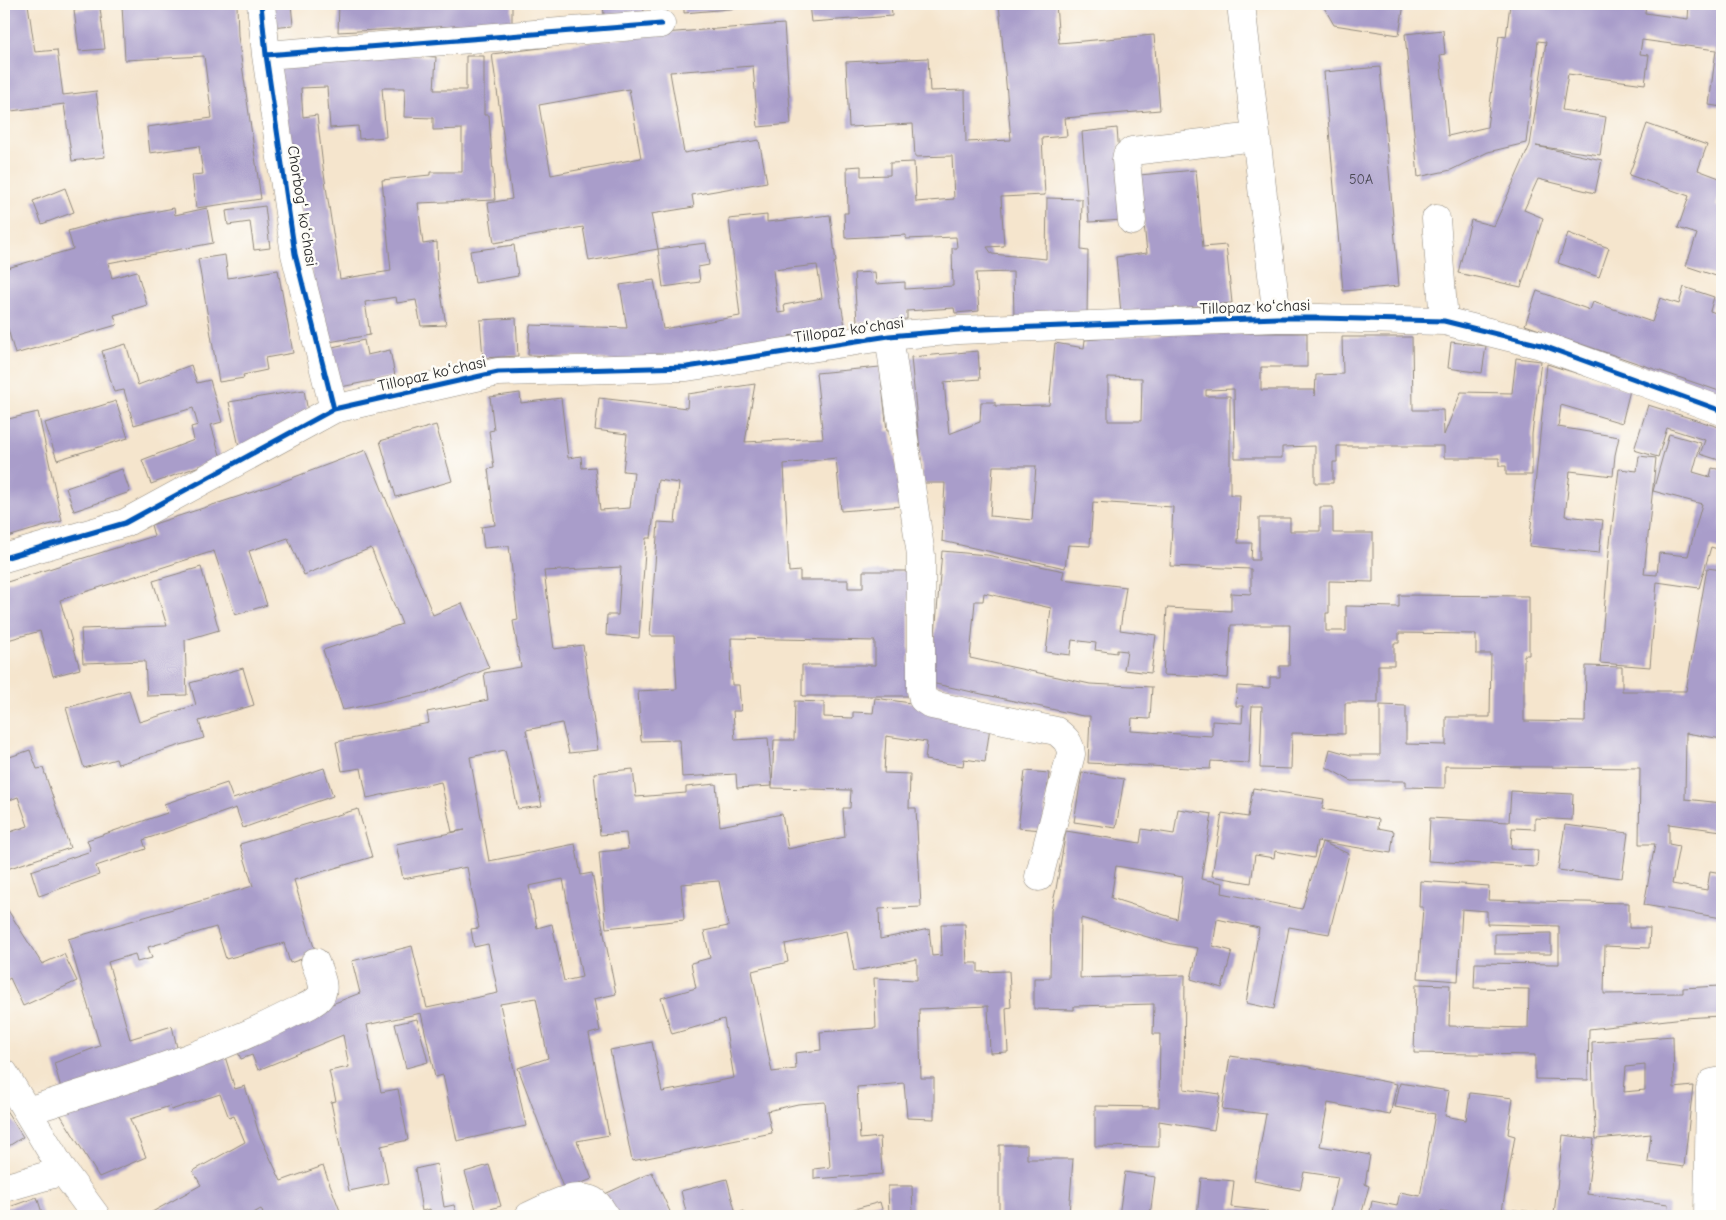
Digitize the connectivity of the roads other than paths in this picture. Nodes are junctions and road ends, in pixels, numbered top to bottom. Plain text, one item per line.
1 (261, 4) edge
2 (1241, 4) edge
3 (661, 24) dead end
4 (266, 55) junction
5 (1256, 137) junction
6 (1436, 219) dead end
7 (1132, 221) dead end
8 (1277, 318) junction
9 (1444, 321) junction
10 (889, 336) junction
11 (334, 409) junction
12 (1722, 411) edge
13 (4, 558) edge
14 (1039, 877) dead end
15 (315, 962) dead end
16 (4, 1073) edge
17 (1722, 1081) edge
18 (28, 1111) junction
19 (63, 1171) junction
20 (4, 1188) edge
21 (96, 1216) edge
22 (529, 1216) edge
23 (605, 1216) edge
24 (1708, 1216) edge

1 - 4 street, Chorbogʻ koʻchasi
2 - 5 street
3 - 4 street
4 - 11 street, Chorbogʻ koʻchasi
5 - 7 street
5 - 8 street
6 - 9 street
8 - 9 street, Tillopaz koʻchasi
8 - 10 street, Tillopaz koʻchasi
9 - 12 street, Tillopaz koʻchasi
10 - 11 street, Tillopaz koʻchasi
10 - 14 street
11 - 13 street, Tillopaz koʻchasi
15 - 18 street
16 - 18 street
17 - 24 street
18 - 19 street
19 - 20 street
19 - 21 street
22 - 23 street

